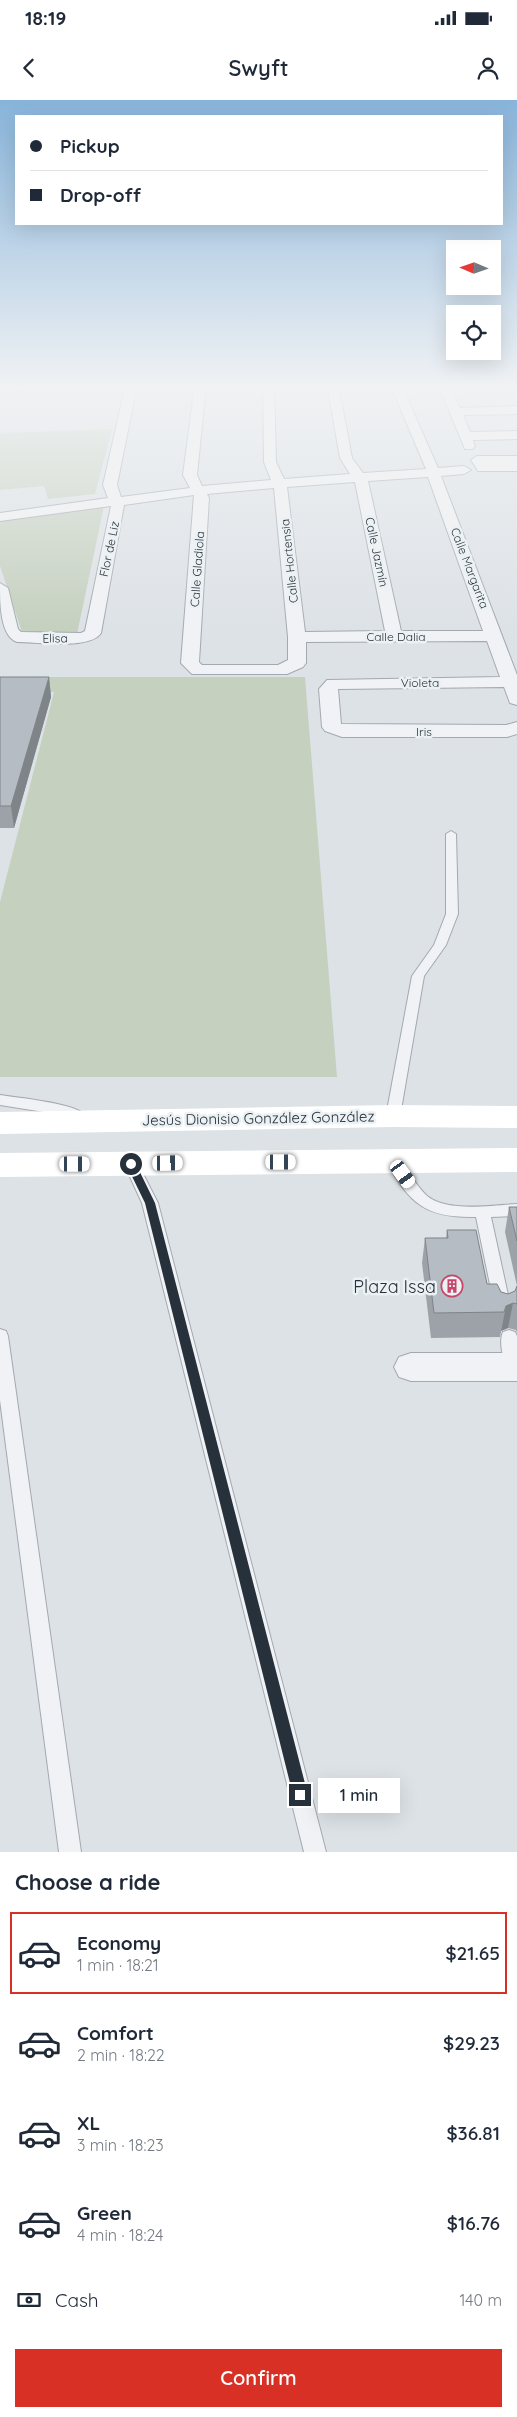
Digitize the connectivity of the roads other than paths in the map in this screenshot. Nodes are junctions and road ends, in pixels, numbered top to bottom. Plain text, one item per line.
1 (114, 466) edge
2 (191, 466) edge
3 (272, 466) edge
4 (352, 466) edge
5 (501, 466) edge
6 (461, 467) dead end
7 (517, 467) edge
8 (432, 468) junction
9 (358, 474) junction
10 (277, 479) junction
11 (197, 488) junction
12 (114, 498) junction
13 (0, 511) edge
14 (0, 518) edge
15 (0, 588) edge
16 (94, 632) joint
17 (394, 636) junction
18 (495, 636) junction
19 (297, 637) junction
20 (281, 670) joint
21 (510, 682) junction
22 (517, 699) edge
23 (332, 727) joint
24 (517, 728) edge
25 (451, 834) dead end
26 (0, 1100) edge
27 (393, 1116) junction
28 (517, 1117) edge
29 (89, 1120) junction
30 (0, 1123) edge
31 (517, 1160) edge
32 (393, 1161) junction
33 (131, 1164) junction
34 (0, 1165) edge
35 (517, 1210) edge
36 (482, 1211) junction
37 (503, 1310) edge
38 (0, 1336) edge
39 (514, 1361) edge
40 (412, 1367) dead end
41 (70, 1852) edge
42 (315, 1852) edge

1 - 12 street, Flor de Liz
2 - 11 street, Calle Gladiola
3 - 10 street, Calle Hortensia
4 - 9 street, Calle Jazmín
5 - 7 street
6 - 8 street
8 - 9 street
8 - 18 street, Calle Margarita
9 - 10 street
9 - 17 street, Calle Jazmín
10 - 11 street
10 - 19 street, Calle Hortensia
11 - 12 street
11 - 20 street, Calle Gladiola
12 - 13 street
12 - 14 street
12 - 16 street, Flor de Liz
15 - 16 street, Elisa
17 - 18 street, Calle Dalia
17 - 19 street, Calle Dalia
18 - 21 street, Calle Margarita
19 - 20 street, Calle Hortensia
21 - 22 street, Calle Margarita
21 - 23 street, Violeta
23 - 24 street, Iris
25 - 27 lane
26 - 29 lane
27 - 28 main road, Jesús Dionisio González González
27 - 29 main road, Jesús Dionisio González González
29 - 30 main road, Jesús Dionisio González González
31 - 32 main road
32 - 33 main road
32 - 36 lane
33 - 34 main road
33 - 42 lane
35 - 36 lane
36 - 37 lane
38 - 41 lane
39 - 40 street

